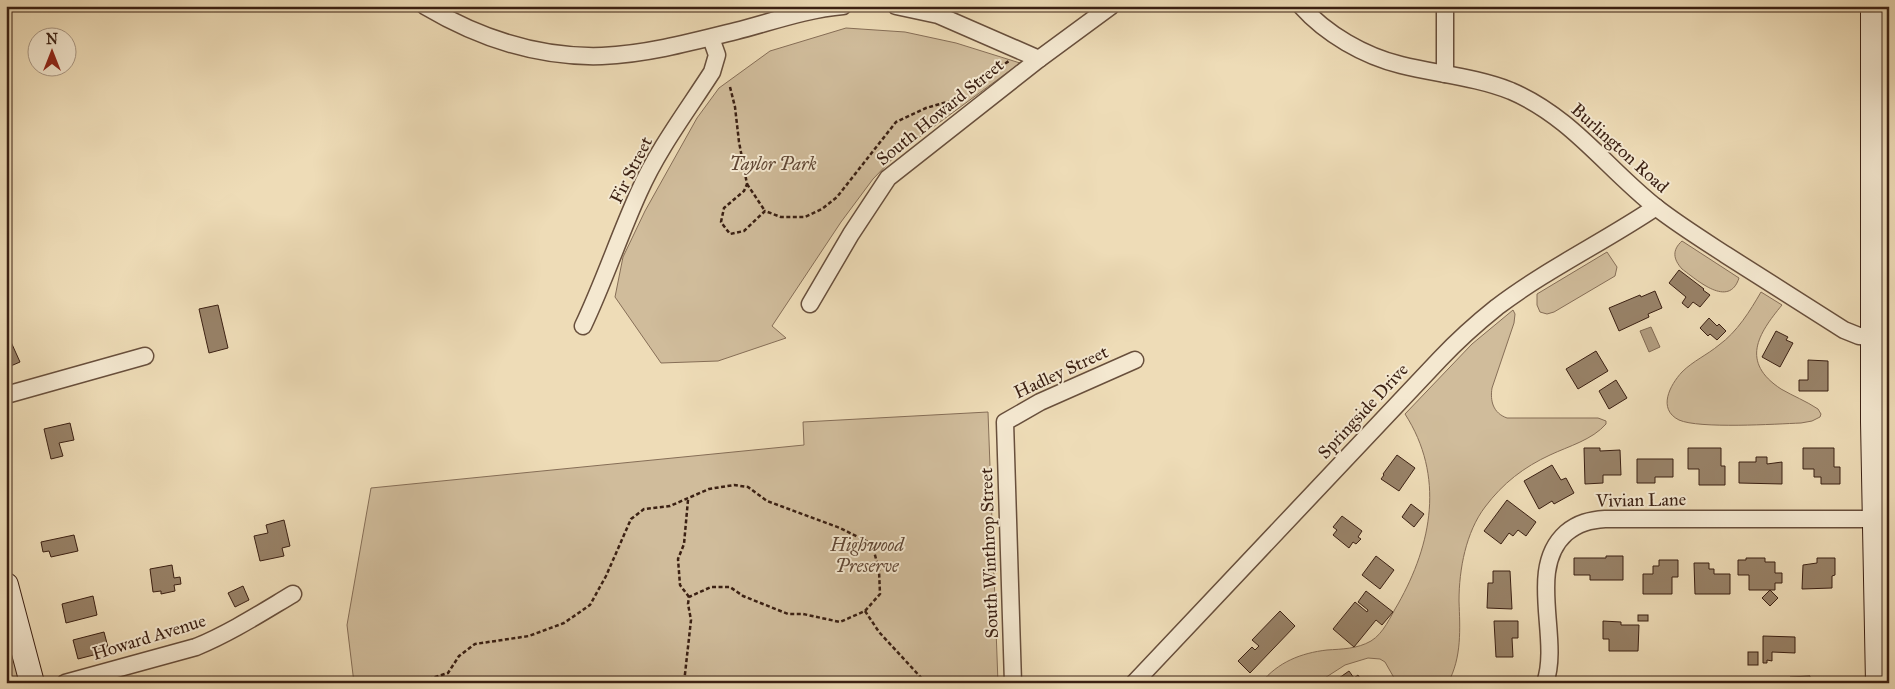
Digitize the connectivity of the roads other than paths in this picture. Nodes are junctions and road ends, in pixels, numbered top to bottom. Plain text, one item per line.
1 (425, 6) edge
2 (843, 6) edge
3 (896, 6) edge
4 (1111, 6) edge
5 (1301, 6) edge
6 (1445, 6) edge
7 (1873, 6) edge
8 (711, 38) junction
9 (1038, 59) junction
10 (1445, 74) junction
11 (1656, 207) junction
12 (810, 304) dead end
13 (583, 326) dead end
14 (1873, 337) junction
15 (145, 356) dead end
16 (1136, 360) dead end
17 (6, 395) edge
18 (1005, 422) joint
19 (1881, 422) edge
20 (1875, 519) junction
21 (6, 586) edge
22 (293, 594) dead end
23 (32, 683) edge
24 (65, 683) edge
25 (1013, 683) edge
26 (1134, 683) edge
27 (1545, 683) edge
28 (1878, 683) edge

1 - 8 street
2 - 8 street
3 - 9 street
4 - 9 street, South Howard Street
5 - 10 street, Burlington Road
6 - 10 street
7 - 14 street
8 - 13 street, Fir Street
9 - 12 street, South Howard Street
10 - 11 street, Burlington Road
11 - 14 street, Burlington Road
11 - 26 street, Springside Drive
14 - 19 street
15 - 17 street
16 - 18 street, Hadley Street
18 - 25 street, South Winthrop Street
19 - 20 street
20 - 27 street, Vivian Lane
20 - 28 street
21 - 23 street
22 - 24 street, Howard Avenue

